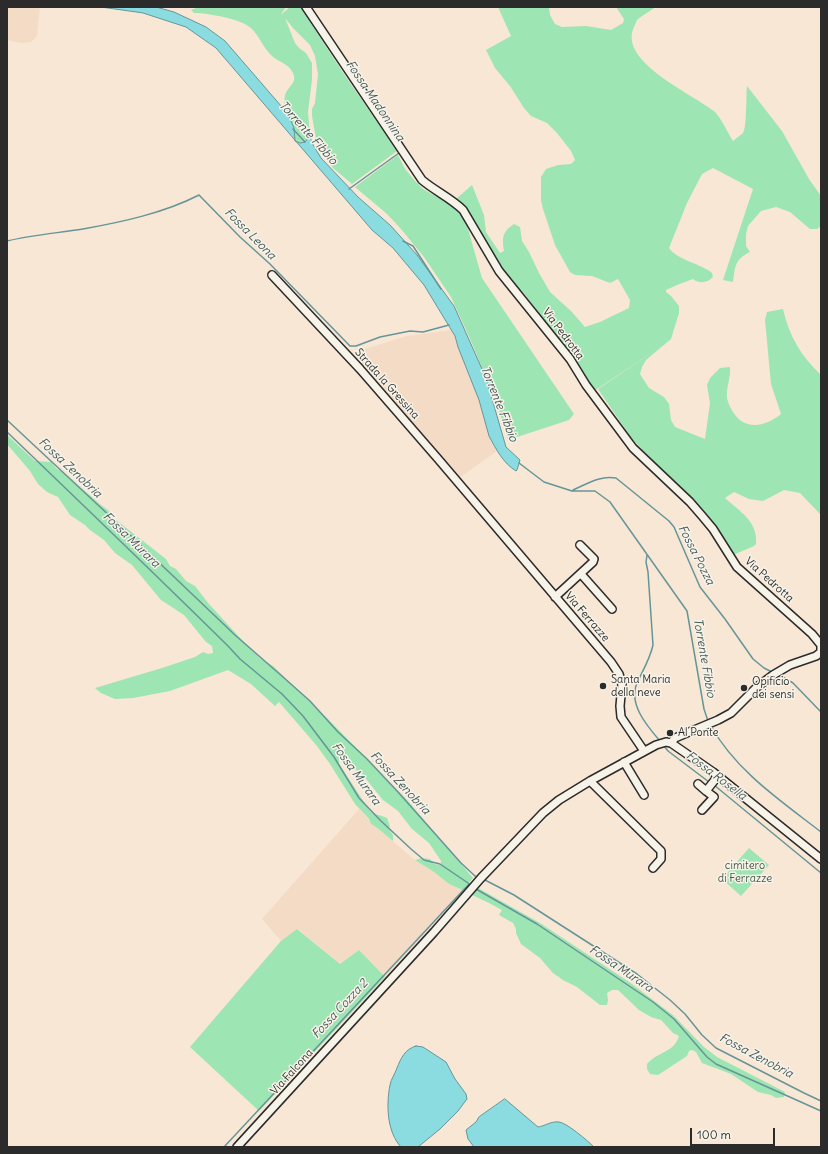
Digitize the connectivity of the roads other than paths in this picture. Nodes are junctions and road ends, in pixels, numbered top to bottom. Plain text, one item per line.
1 (306, 7) edge
2 (272, 275) dead end
3 (482, 511) joint
4 (580, 545) dead end
5 (581, 574) junction
6 (555, 597) junction
7 (612, 609) dead end
8 (668, 742) junction
9 (644, 751) junction
10 (624, 762) junction
11 (590, 781) junction
12 (698, 784) dead end
13 (712, 784) junction
14 (644, 795) dead end
15 (702, 810) dead end
16 (821, 859) edge
17 (653, 868) dead end
18 (237, 1147) edge

1 - 8 street, Via Pedrotta
2 - 3 street, Strada la Gressina
3 - 6 street, Via Ferrazze
4 - 5 street
5 - 6 street
5 - 7 street
6 - 9 street, Via Ferrazze
8 - 9 street
8 - 13 street
9 - 10 street
10 - 11 street
10 - 14 street
11 - 17 street
11 - 18 street, Via Falcona
12 - 13 street
13 - 15 street
13 - 16 street

